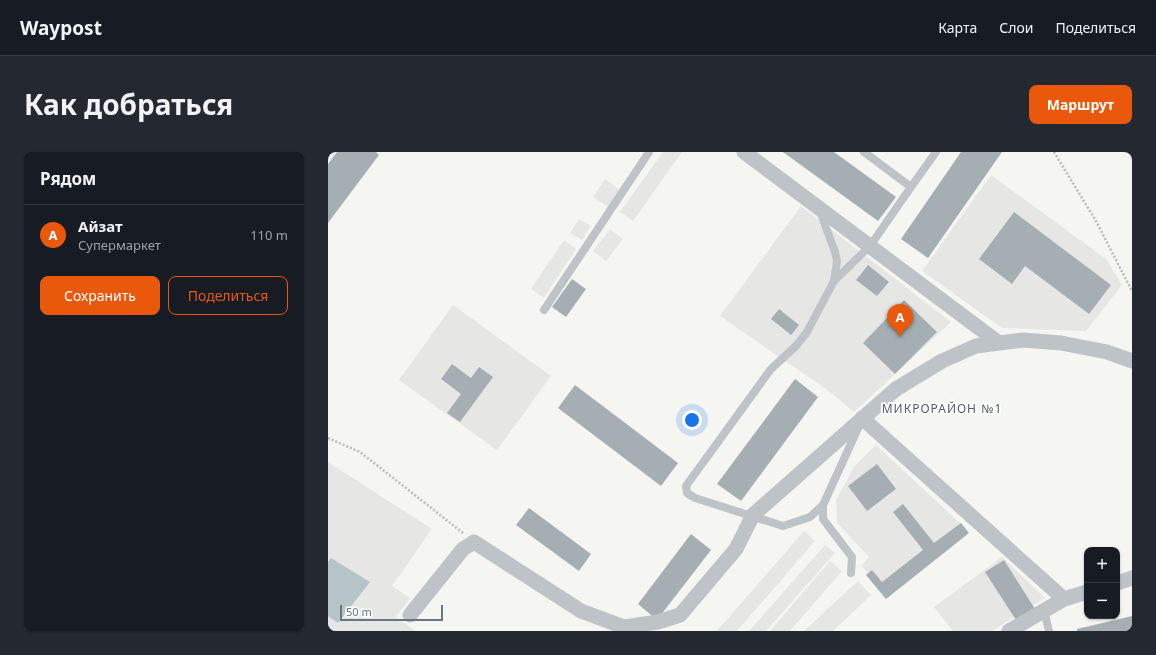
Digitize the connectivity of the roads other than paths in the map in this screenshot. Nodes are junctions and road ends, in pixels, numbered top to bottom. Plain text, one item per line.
1 (649, 152) edge
2 (744, 152) edge
3 (864, 152) edge
4 (936, 152) edge
5 (911, 187) junction
6 (819, 210) junction
7 (870, 246) junction
8 (834, 281) junction
9 (544, 310) dead end
10 (999, 343) junction
11 (1132, 361) edge
12 (862, 418) junction
13 (824, 505) junction
14 (753, 515) junction
15 (851, 573) dead end
16 (1132, 578) edge
17 (1120, 582) edge
18 (1084, 593) edge
19 (1064, 599) junction
20 (1044, 610) junction
21 (410, 616) dead end
22 (1009, 631) edge
23 (1049, 631) edge

1 - 9 lane
2 - 6 street
3 - 5 lane
4 - 5 lane
5 - 7 lane
6 - 7 street
6 - 8 lane
7 - 8 lane
7 - 10 street
8 - 14 lane
10 - 11 street
10 - 12 street
12 - 13 lane
12 - 14 street
12 - 19 street
13 - 14 lane
13 - 15 lane
14 - 21 street
16 - 17 street
18 - 19 street
19 - 20 street
20 - 22 street
20 - 23 lane

